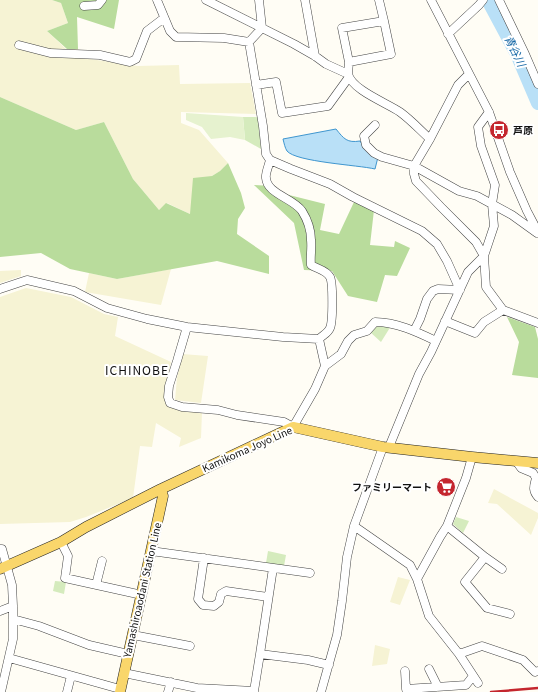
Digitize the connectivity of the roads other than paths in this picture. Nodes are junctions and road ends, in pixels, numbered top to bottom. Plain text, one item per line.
1 (102, 0) edge
2 (157, 0) edge
3 (206, 0) edge
4 (258, 0) edge
5 (305, 0) edge
6 (379, 0) edge
7 (431, 0) edge
8 (499, 0) edge
9 (481, 3) edge
10 (84, 6) dead end
11 (164, 18) junction
12 (384, 21) junction
13 (262, 28) junction
14 (448, 34) junction
15 (249, 42) junction
16 (19, 45) dead end
17 (315, 56) junction
18 (348, 62) junction
19 (469, 74) junction
20 (349, 75) junction
21 (538, 84) edge
22 (256, 85) junction
23 (489, 112) junction
24 (375, 125) dead end
25 (430, 139) junction
26 (270, 160) junction
27 (414, 166) junction
28 (492, 204) junction
29 (538, 233) edge
30 (484, 256) junction
31 (0, 289) edge
32 (460, 290) junction
33 (503, 310) junction
34 (445, 321) junction
35 (538, 323) edge
36 (187, 327) junction
37 (414, 331) junction
38 (319, 339) junction
39 (436, 341) junction
40 (325, 366) junction
41 (293, 427) junction
42 (386, 447) junction
43 (472, 457) junction
44 (516, 461) junction
45 (538, 463) edge
46 (161, 489) junction
47 (538, 497) edge
48 (354, 526) junction
49 (447, 526) junction
50 (61, 542) junction
51 (0, 549) edge
52 (151, 551) junction
53 (485, 557) junction
54 (204, 558) junction
55 (102, 561) dead end
56 (4, 567) edge
57 (272, 568) junction
58 (502, 569) dead end
59 (310, 573) dead end
60 (417, 579) junction
61 (96, 585) junction
62 (142, 595) junction
63 (268, 597) junction
64 (13, 606) junction
65 (0, 611) edge
66 (510, 614) dead end
67 (13, 619) junction
68 (133, 635) junction
69 (190, 646) dead end
70 (128, 654) junction
71 (260, 654) junction
72 (459, 654) junction
73 (9, 658) junction
74 (329, 665) junction
75 (429, 669) dead end
76 (405, 671) dead end
77 (538, 671) edge
78 (124, 673) junction
79 (71, 676) junction
80 (473, 676) junction
81 (171, 682) junction
82 (478, 683) dead end
83 (438, 687) junction
84 (199, 690) edge
85 (120, 691) edge
86 (1, 692) edge
87 (67, 692) edge
88 (168, 692) edge
89 (254, 692) edge
90 (321, 692) edge

1 - 10 street
2 - 11 street
3 - 13 street
4 - 13 street
5 - 17 street
6 - 12 street
7 - 14 street
8 - 21 street
9 - 14 street
11 - 15 street
11 - 16 street
12 - 18 street
12 - 18 street
13 - 15 street
13 - 17 street
14 - 19 street
15 - 22 street
17 - 20 street
18 - 20 street
19 - 23 street
19 - 25 street
20 - 22 street
20 - 25 street
22 - 26 street
23 - 28 street
23 - 29 street
24 - 27 street
25 - 27 street
26 - 32 street
26 - 38 street
27 - 28 street
27 - 30 street
28 - 29 street
28 - 30 street
30 - 32 street
30 - 33 street
31 - 36 street
32 - 34 street
32 - 37 street
33 - 34 street
33 - 35 street
34 - 39 street
36 - 38 street
36 - 41 street
37 - 39 street
37 - 40 street
38 - 40 street
39 - 42 street
40 - 41 street
41 - 42 main road, Kamikoma Joyo Line
41 - 46 main road, Kamikoma Joyo Line
42 - 43 main road, Kamikoma Joyo Line
42 - 48 street
43 - 44 main road, Kamikoma Joyo Line
43 - 49 street
44 - 45 main road, Kamikoma Joyo Line
44 - 47 street
46 - 50 main road, Kamikoma Joyo Line
46 - 52 main road, Yamashiroaodani Station Line
48 - 60 street
48 - 74 street
49 - 53 street
49 - 60 street
50 - 56 main road, Kamikoma Joyo Line
50 - 61 street
51 - 56 street
52 - 54 street
52 - 62 main road, Yamashiroaodani Station Line
53 - 58 street
53 - 66 street
54 - 57 street
54 - 63 street
55 - 61 street
56 - 64 street
57 - 59 street
57 - 63 street
60 - 72 street
61 - 62 street
62 - 68 main road, Yamashiroaodani Station Line
63 - 71 street
64 - 65 street
64 - 67 street
67 - 70 street
67 - 73 street
68 - 69 street
68 - 70 main road, Yamashiroaodani Station Line
70 - 78 main road, Yamashiroaodani Station Line
71 - 74 street
71 - 89 street
72 - 77 street
72 - 80 street
73 - 79 street
73 - 86 street
74 - 90 street
75 - 83 street
76 - 83 street
78 - 81 street
78 - 85 main road, Yamashiroaodani Station Line
79 - 85 street
79 - 87 street
80 - 82 street
80 - 83 street
81 - 84 street
81 - 88 street
84 - 89 street

